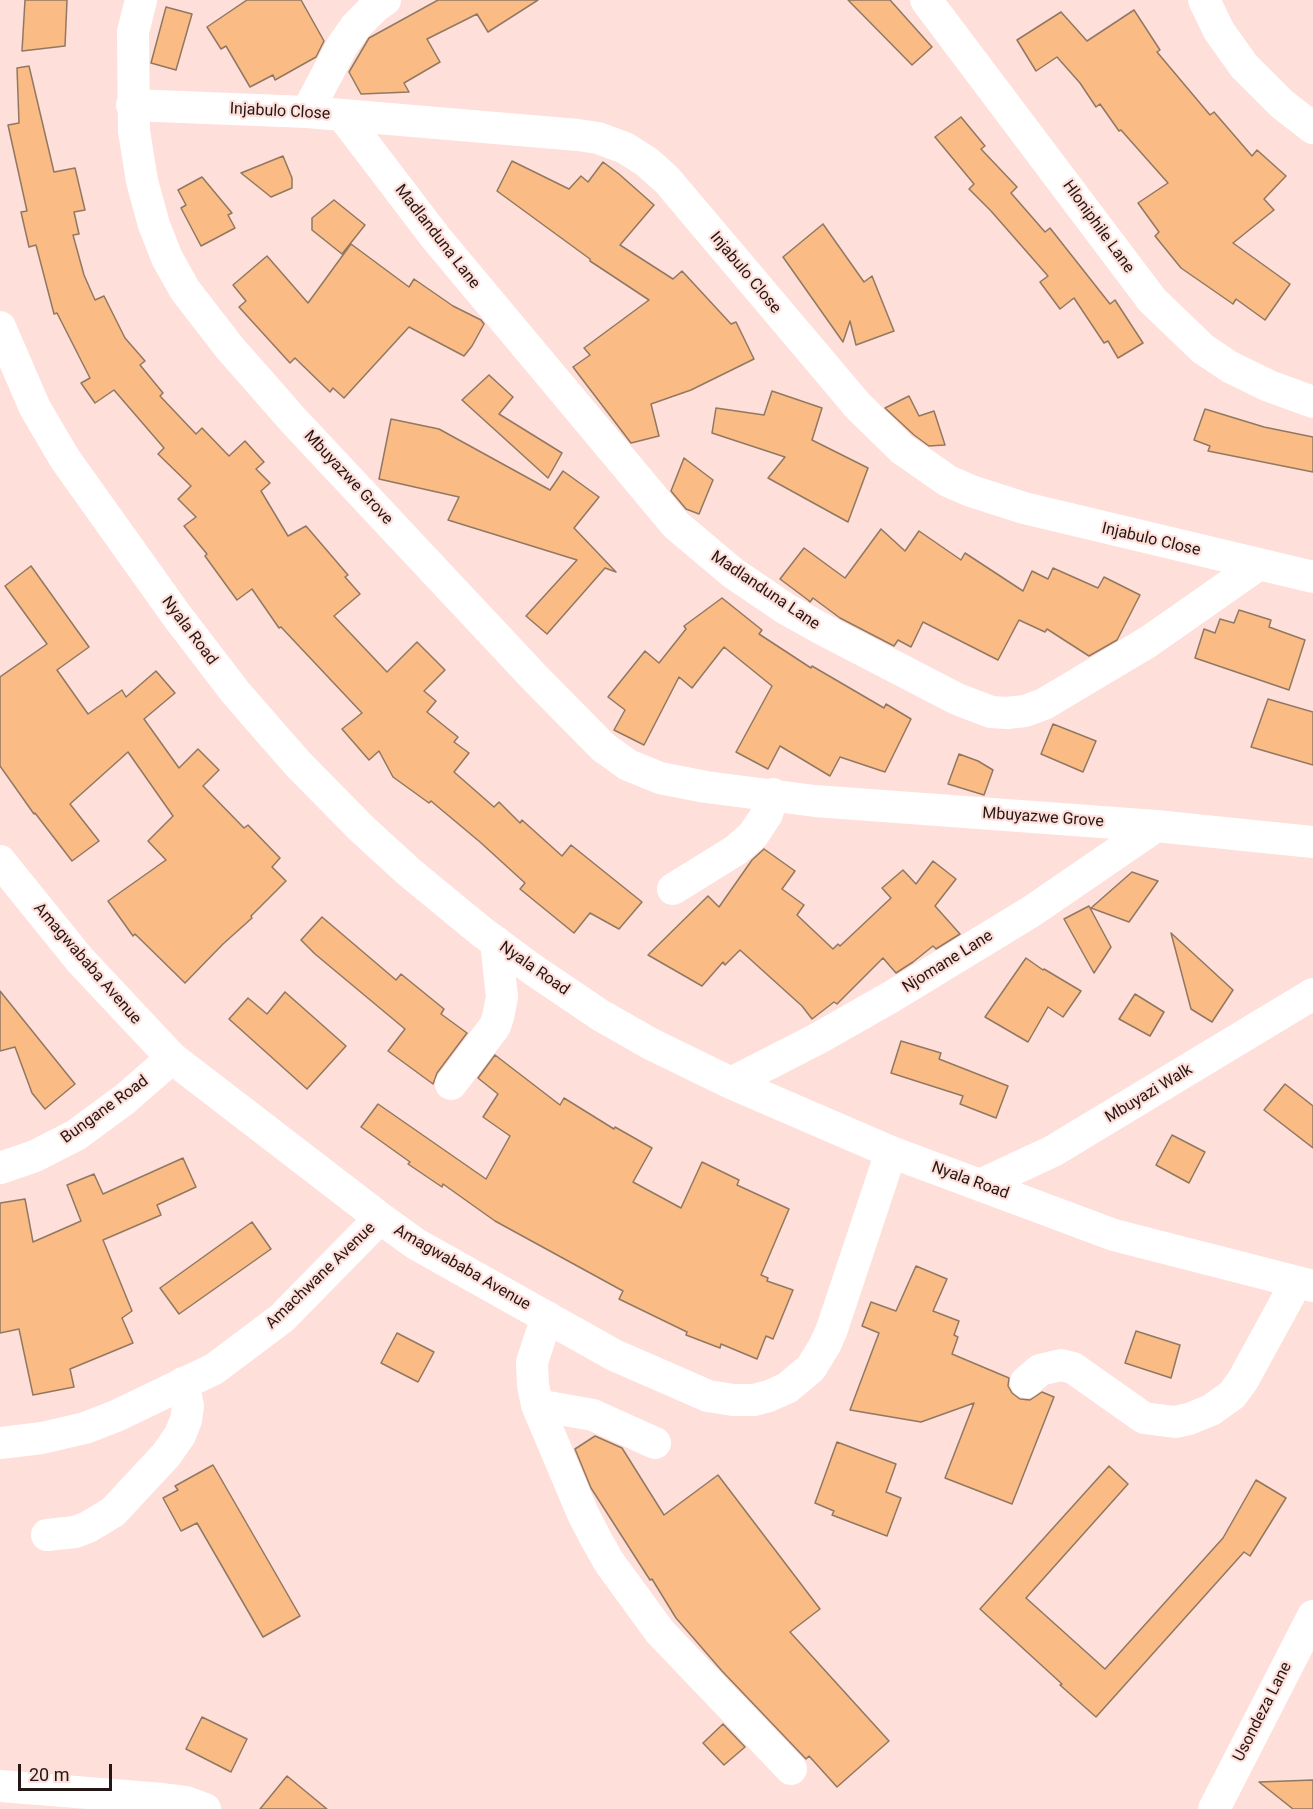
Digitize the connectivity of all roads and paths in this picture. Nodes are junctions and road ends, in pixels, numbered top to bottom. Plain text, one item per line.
1 (141, 0) edge
2 (926, 0) edge
3 (1204, 0) edge
4 (378, 2) edge
5 (132, 105) junction
6 (307, 112) junction
7 (343, 116) junction
8 (1313, 128) edge
9 (0, 327) edge
10 (1313, 402) edge
11 (1258, 565) junction
12 (1313, 577) edge
13 (772, 794) junction
14 (1156, 826) junction
15 (1313, 842) edge
16 (0, 861) edge
17 (673, 889) dead end
18 (496, 942) junction
19 (1313, 993) edge
20 (172, 1058) junction
21 (731, 1083) junction
22 (451, 1084) dead end
23 (891, 1152) junction
24 (0, 1168) edge
25 (980, 1185) junction
26 (380, 1218) junction
27 (1305, 1285) edge
28 (547, 1317) junction
29 (1026, 1382) dead end
30 (183, 1383) junction
31 (537, 1405) junction
32 (0, 1443) edge
33 (655, 1443) dead end
34 (47, 1535) dead end
35 (1313, 1616) edge
36 (791, 1769) dead end
37 (0, 1786) edge
38 (205, 1809) edge
39 (1214, 1809) edge

1 - 5 street, Mbuyazwe Grove
2 - 10 street, Hloniphile Lane
3 - 8 street
4 - 6 street
5 - 6 street, Injabulo Close
5 - 13 street, Mbuyazwe Grove
6 - 7 street, Injabulo Close
7 - 11 street, Injabulo Close
7 - 11 street, Madlanduna Lane
9 - 18 street, Nyala Road
11 - 12 street, Injabulo Close
13 - 14 street, Mbuyazwe Grove
13 - 17 street
14 - 15 street, Mbuyazwe Grove
14 - 21 street, Njomane Lane
16 - 20 street, Amagwababa Avenue
18 - 21 street, Nyala Road
18 - 22 street
19 - 25 street, Mbuyazi Walk
20 - 24 street, Bungane Road
20 - 26 street, Amagwababa Avenue
21 - 23 street, Nyala Road
23 - 25 street, Nyala Road
23 - 28 street, Amagwababa Avenue
25 - 27 street, Nyala Road
26 - 28 street, Amagwababa Avenue
26 - 30 street, Amachwane Avenue
27 - 29 street
28 - 31 street
30 - 32 street, Amachwane Avenue
30 - 34 street
31 - 33 street
31 - 36 street
35 - 39 street, Usondeza Lane
37 - 38 street

